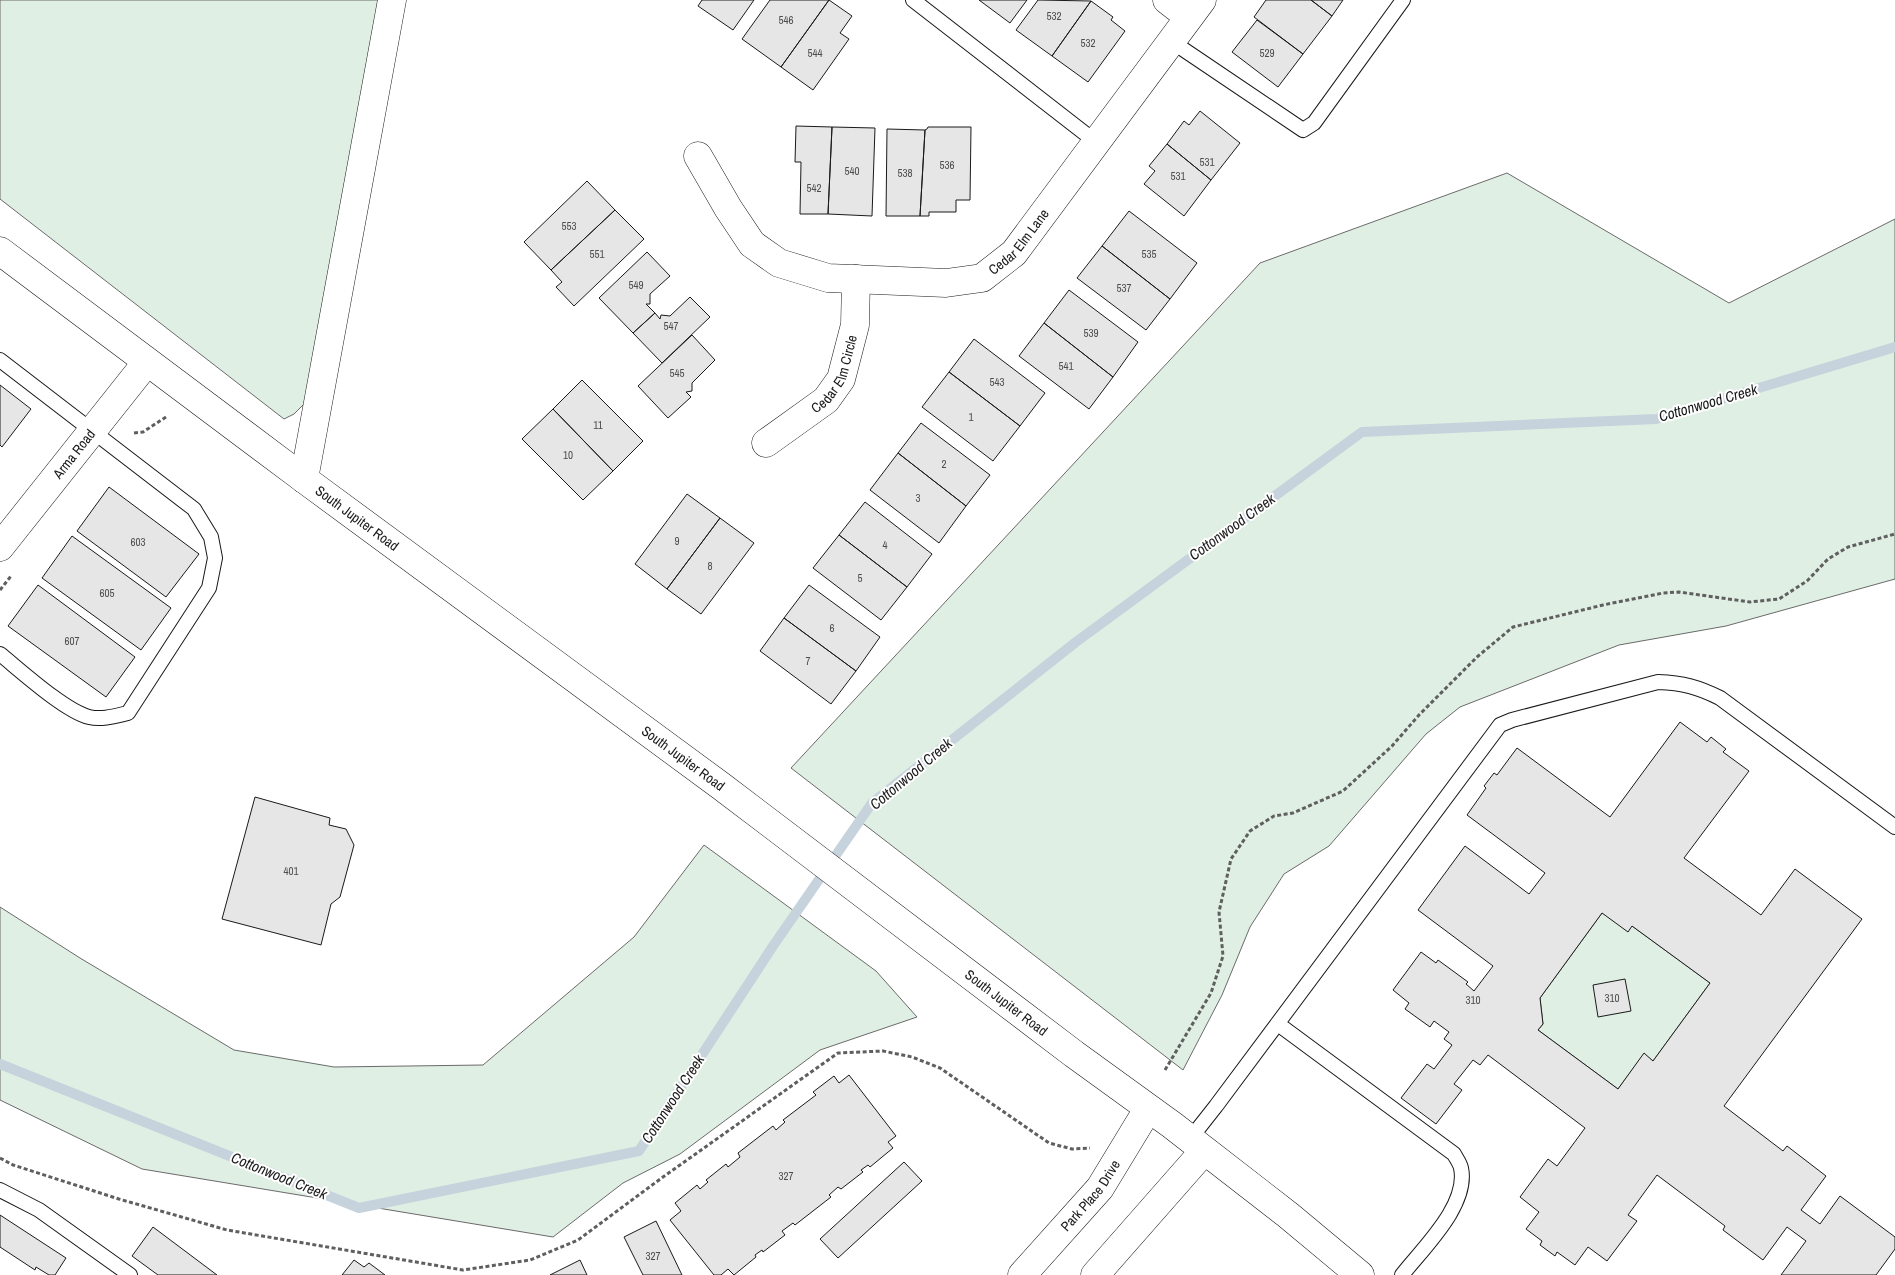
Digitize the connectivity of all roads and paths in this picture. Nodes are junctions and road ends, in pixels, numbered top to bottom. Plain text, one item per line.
1 (392, 0) edge
2 (913, 0) edge
3 (1167, 0) edge
4 (1403, 0) edge
5 (1196, 8) edge
6 (1171, 41) junction
7 (1096, 142) junction
8 (698, 156) dead end
9 (0, 251) edge
10 (856, 279) junction
11 (0, 360) edge
12 (147, 362) junction
13 (92, 431) junction
14 (766, 443) dead end
15 (304, 479) junction
16 (0, 546) edge
17 (0, 654) edge
18 (1895, 827) edge
19 (1278, 1024) junction
20 (1172, 1059) dead end
21 (1165, 1070) dead end
22 (1148, 1109) junction
23 (1197, 1145) junction
24 (1087, 1148) dead end
25 (0, 1158) edge
26 (0, 1190) edge
27 (130, 1275) edge
28 (1022, 1275) edge
29 (1095, 1275) edge
30 (1360, 1275) edge
31 (1402, 1275) edge

1 - 15 street
2 - 7 lane
3 - 5 street
4 - 6 lane
5 - 6 street, Cedar Elm Lane
6 - 7 street, Cedar Elm Lane
7 - 10 street, Cedar Elm Lane
8 - 10 street, Cedar Elm Lane
9 - 12 street, South Jupiter Road
10 - 14 street, Cedar Elm Circle
11 - 13 lane
12 - 13 street, Arma Road
12 - 15 street, South Jupiter Road
13 - 16 street, Arma Road
13 - 17 lane
15 - 22 street, South Jupiter Road
18 - 19 lane
19 - 23 lane
19 - 31 lane
20 - 21 path
22 - 23 street, South Jupiter Road
22 - 28 street, Park Place Drive
23 - 29 street
23 - 30 street, South Jupiter Road
24 - 25 path
26 - 27 lane

